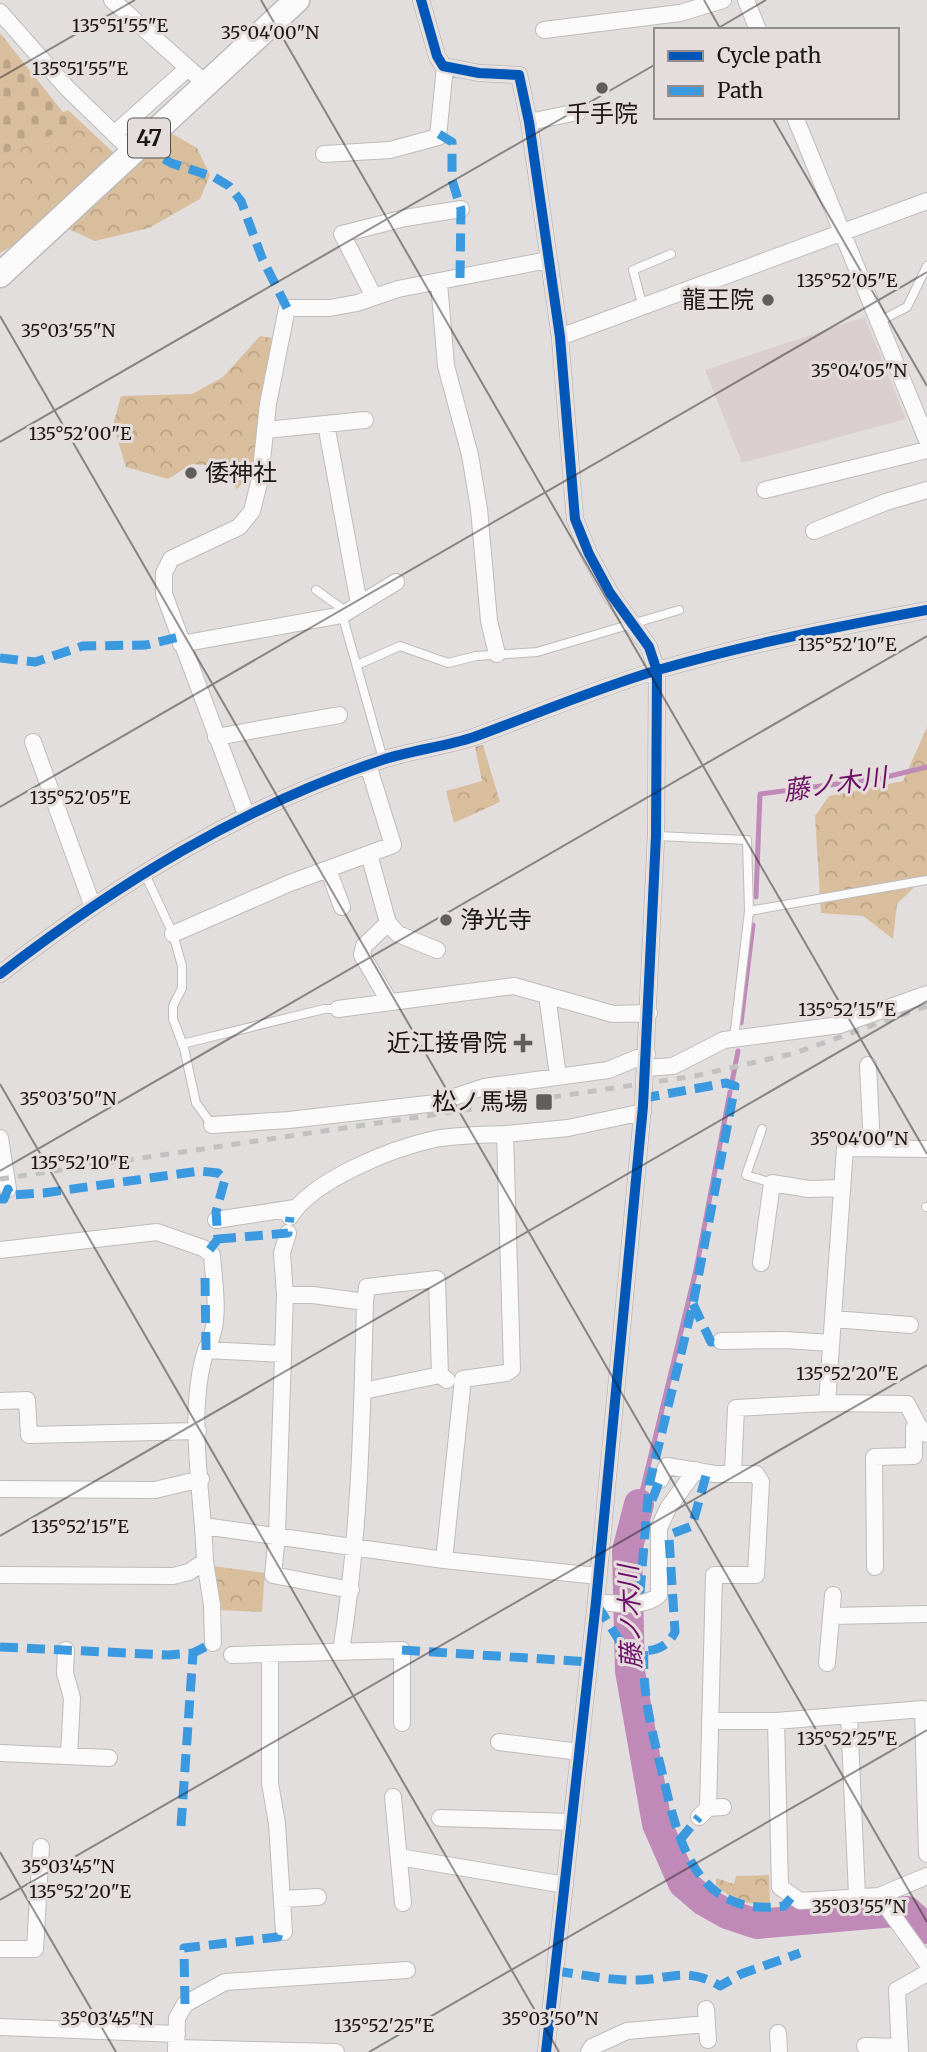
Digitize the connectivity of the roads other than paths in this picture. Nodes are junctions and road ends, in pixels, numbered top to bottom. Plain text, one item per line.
1 (112, 0) edge
2 (298, 0) edge
3 (421, 0) edge
4 (723, 0) edge
5 (746, 0) edge
6 (0, 12) edge
7 (757, 28) edge
8 (544, 30) dead end
9 (445, 66) junction
10 (197, 76) junction
11 (578, 112) dead end
12 (796, 119) edge
13 (529, 122) junction
14 (114, 134) junction
15 (133, 152) junction
16 (324, 154) dead end
17 (927, 201) edge
18 (461, 209) dead end
19 (845, 234) junction
20 (671, 254) dead end
21 (548, 260) junction
22 (927, 266) edge
23 (0, 275) edge
24 (439, 283) junction
25 (374, 298) junction
26 (643, 307) junction
27 (880, 321) junction
28 (559, 337) junction
29 (365, 420) dead end
30 (326, 424) junction
31 (265, 430) junction
32 (927, 440) edge
33 (927, 450) edge
34 (765, 490) dead end
35 (927, 490) edge
36 (814, 531) dead end
37 (396, 582) dead end
38 (316, 590) dead end
39 (359, 604) junction
40 (679, 610) dead end
41 (927, 610) edge
42 (342, 615) junction
43 (633, 625) junction
44 (181, 644) junction
45 (497, 654) junction
46 (357, 665) junction
47 (657, 671) junction
48 (339, 715) dead end
49 (216, 737) junction
50 (33, 742) dead end
51 (376, 762) junction
52 (246, 814) junction
53 (656, 836) junction
54 (369, 854) junction
55 (328, 869) junction
56 (143, 871) junction
57 (927, 880) edge
58 (93, 907) junction
59 (342, 907) dead end
60 (749, 911) junction
61 (388, 923) junction
62 (173, 934) junction
63 (437, 950) dead end
64 (0, 974) edge
65 (927, 994) edge
66 (547, 995) junction
67 (389, 1001) junction
68 (338, 1009) joint
69 (649, 1013) junction
70 (734, 1038) junction
71 (182, 1044) junction
72 (646, 1061) junction
73 (868, 1065) dead end
74 (558, 1076) junction
75 (643, 1112) junction
76 (212, 1125) joint
77 (762, 1129) dead end
78 (505, 1134) junction
79 (0, 1138) edge
80 (872, 1147) junction
81 (927, 1149) edge
82 (772, 1183) junction
83 (842, 1188) junction
84 (8, 1189) dead end
85 (216, 1220) dead end
86 (291, 1220) junction
87 (0, 1250) edge
88 (761, 1263) dead end
89 (285, 1296) junction
90 (365, 1302) junction
91 (833, 1319) junction
92 (911, 1325) dead end
93 (721, 1341) dead end
94 (831, 1343) junction
95 (206, 1350) junction
96 (283, 1354) junction
97 (440, 1375) junction
98 (463, 1378) junction
99 (362, 1391) junction
100 (0, 1401) edge
101 (827, 1403) junction
102 (922, 1429) edge
103 (198, 1431) junction
104 (696, 1470) junction
105 (733, 1472) junction
106 (201, 1479) junction
107 (660, 1480) dead end
108 (0, 1489) edge
109 (204, 1526) junction
110 (277, 1535) junction
111 (356, 1546) junction
112 (444, 1560) junction
113 (205, 1561) junction
114 (875, 1567) dead end
115 (0, 1575) edge
116 (598, 1576) junction
117 (351, 1590) junction
118 (833, 1595) dead end
119 (596, 1602) junction
120 (927, 1614) edge
121 (831, 1616) junction
122 (213, 1643) joint
123 (66, 1650) dead end
124 (341, 1651) junction
125 (232, 1655) joint
126 (270, 1655) junction
127 (827, 1663) dead end
128 (925, 1708) edge
129 (849, 1715) junction
130 (710, 1721) junction
131 (776, 1721) junction
132 (402, 1723) dead end
133 (499, 1742) dead end
134 (580, 1752) junction
135 (0, 1753) edge
136 (69, 1756) junction
137 (109, 1758) dead end
138 (393, 1797) dead end
139 (710, 1811) dead end
140 (440, 1818) dead end
141 (572, 1822) junction
142 (41, 1847) dead end
143 (927, 1854) edge
144 (399, 1857) junction
145 (927, 1876) edge
146 (565, 1885) junction
147 (857, 1895) junction
148 (318, 1896) dead end
149 (283, 1899) junction
150 (881, 1899) junction
151 (403, 1903) dead end
152 (284, 1932) dead end
153 (0, 1949) edge
154 (927, 1964) edge
155 (407, 1970) dead end
156 (927, 1973) edge
157 (707, 2025) dead end
158 (0, 2027) edge
159 (778, 2032) dead end
160 (176, 2045) edge
161 (865, 2046) dead end
162 (899, 2049) edge
163 (336, 2052) edge
164 (546, 2052) edge
165 (589, 2052) edge
166 (779, 2052) edge

1 - 10 street
2 - 10 main road, 47
3 - 9 street
4 - 8 street
5 - 7 street
6 - 14 street
9 - 13 street
9 - 16 street
10 - 14 street
10 - 15 main road, 47
11 - 13 street
12 - 19 street
13 - 21 street
14 - 15 street
15 - 23 main road, 47
17 - 19 street
18 - 25 street
19 - 26 street
19 - 27 street
20 - 26 lane
21 - 24 street
21 - 28 street
22 - 27 lane
24 - 25 street
24 - 45 street
25 - 31 street
26 - 28 street
27 - 32 street
28 - 43 street
29 - 30 street
30 - 31 street
30 - 39 street
31 - 44 street
33 - 34 street
35 - 36 street
37 - 39 street
38 - 42 lane
39 - 42 street
40 - 43 lane
41 - 47 street
42 - 44 street
42 - 46 lane
43 - 45 lane
43 - 47 street
44 - 49 street
45 - 46 lane
46 - 51 lane
47 - 51 street
47 - 53 street
48 - 49 street
49 - 52 street
50 - 58 street
51 - 52 street
51 - 54 street
52 - 56 street
53 - 60 lane
53 - 69 street
54 - 55 street
54 - 61 street
55 - 59 street
55 - 62 street
56 - 58 street
56 - 62 lane
57 - 60 lane
58 - 64 street
60 - 70 lane
61 - 63 street
61 - 67 street
62 - 71 lane
65 - 70 street
66 - 67 street
66 - 69 street
66 - 74 street
67 - 68 street
68 - 71 lane
69 - 72 street
70 - 72 street
71 - 76 lane
72 - 74 street
72 - 75 street
73 - 80 street
74 - 76 street
75 - 78 street
75 - 116 street
77 - 82 lane
78 - 86 street
78 - 98 street
79 - 84 street
80 - 81 street
80 - 83 street
82 - 83 street
82 - 88 street
83 - 91 street
85 - 86 street
86 - 89 street
87 - 95 street
89 - 90 street
89 - 96 street
90 - 97 street
90 - 99 street
91 - 92 street
91 - 94 street
93 - 94 street
94 - 101 street
95 - 96 street
95 - 103 street
96 - 110 street
97 - 98 street
97 - 99 street
98 - 112 street
99 - 111 street
100 - 103 street
101 - 102 street
101 - 105 street
102 - 114 street
103 - 106 street
104 - 105 street
104 - 107 street
104 - 119 street
105 - 130 street
106 - 108 street
106 - 109 street
109 - 110 street
109 - 113 street
110 - 111 street
110 - 117 street
111 - 112 street
111 - 117 street
112 - 116 street
113 - 115 street
113 - 122 street
116 - 119 street
117 - 124 street
118 - 121 street
119 - 134 street
120 - 121 street
121 - 127 street
122 - 125 lane
123 - 136 street
124 - 126 street
124 - 132 street
125 - 126 street
126 - 149 street
128 - 129 street
128 - 143 street
129 - 131 street
129 - 147 street
130 - 131 street
130 - 139 street
131 - 147 street
133 - 134 street
134 - 141 street
135 - 136 street
136 - 137 street
138 - 144 street
140 - 141 street
141 - 146 street
142 - 153 street
144 - 146 street
144 - 151 street
145 - 150 street
146 - 164 street
147 - 150 street
148 - 149 street
149 - 152 street
150 - 154 street
155 - 160 street
156 - 162 street
157 - 165 street
158 - 160 street
159 - 166 street
160 - 163 street
161 - 162 street

